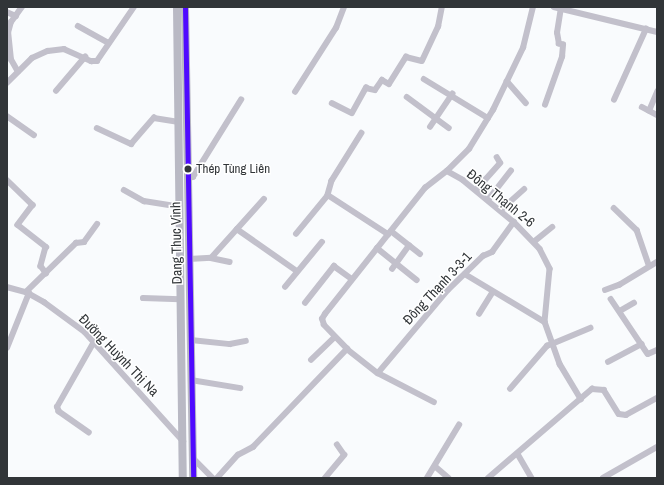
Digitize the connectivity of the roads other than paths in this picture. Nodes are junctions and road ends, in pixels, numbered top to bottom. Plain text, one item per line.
1 (22, 7) edge
2 (134, 7) edge
3 (176, 7) edge
4 (186, 7) edge
5 (344, 7) edge
6 (442, 7) edge
7 (533, 7) edge
8 (554, 7) edge
9 (585, 7) edge
10 (561, 8) junction
11 (7, 12) edge
12 (585, 14) junction
13 (16, 16) junction
14 (78, 26) dead end
15 (646, 30) junction
16 (657, 32) edge
17 (109, 43) junction
18 (85, 57) junction
19 (18, 72) junction
20 (424, 79) dead end
21 (507, 81) junction
22 (7, 83) edge
23 (56, 91) dead end
24 (295, 92) dead end
25 (657, 92) edge
26 (452, 94) junction
27 (407, 97) dead end
28 (241, 100) dead end
29 (614, 100) dead end
30 (332, 103) dead end
31 (526, 103) dead end
32 (546, 105) dead end
33 (642, 107) dead end
34 (649, 111) junction
35 (657, 115) edge
36 (7, 116) edge
37 (436, 118) junction
38 (488, 118) junction
39 (178, 122) junction
40 (97, 128) dead end
41 (430, 128) dead end
42 (449, 128) dead end
43 (362, 133) dead end
44 (34, 135) dead end
45 (496, 158) dead end
46 (511, 171) dead end
47 (447, 172) junction
48 (188, 178) junction
49 (7, 180) edge
50 (524, 189) dead end
51 (124, 190) dead end
52 (476, 190) junction
53 (328, 195) junction
54 (264, 200) dead end
55 (488, 200) junction
56 (180, 207) junction
57 (614, 208) dead end
58 (501, 210) junction
59 (514, 222) junction
60 (97, 224) dead end
61 (552, 227) dead end
62 (237, 229) junction
63 (390, 233) junction
64 (296, 234) dead end
65 (535, 241) junction
66 (322, 242) dead end
67 (409, 246) junction
68 (377, 248) junction
69 (420, 254) dead end
70 (211, 258) junction
71 (189, 259) junction
72 (230, 262) dead end
73 (657, 262) edge
74 (396, 263) junction
75 (649, 264) junction
76 (392, 269) dead end
77 (297, 271) junction
78 (46, 273) junction
79 (465, 274) junction
80 (352, 279) junction
81 (417, 280) dead end
82 (7, 287) edge
83 (284, 287) dead end
84 (605, 290) dead end
85 (493, 292) junction
86 (27, 293) junction
87 (143, 298) dead end
88 (180, 299) junction
89 (611, 299) dead end
90 (305, 303) dead end
91 (634, 303) dead end
92 (620, 311) junction
93 (479, 314) dead end
94 (545, 322) junction
95 (590, 328) dead end
96 (334, 338) junction
97 (190, 340) junction
98 (246, 341) dead end
99 (94, 342) junction
100 (553, 343) junction
101 (642, 344) junction
102 (7, 348) edge
103 (347, 349) junction
104 (657, 350) edge
105 (311, 360) dead end
106 (608, 362) dead end
107 (378, 373) junction
108 (191, 380) junction
109 (240, 388) dead end
110 (510, 389) dead end
111 (581, 398) junction
112 (657, 398) edge
113 (434, 402) dead end
114 (459, 425) dead end
115 (89, 433) dead end
116 (183, 442) junction
117 (337, 445) dead end
118 (657, 447) edge
119 (518, 454) junction
120 (192, 457) junction
121 (435, 466) junction
122 (615, 472) junction
123 (183, 478) edge
124 (193, 478) edge
125 (213, 478) edge
126 (217, 478) edge
127 (325, 478) edge
128 (428, 478) edge
129 (449, 478) edge
130 (488, 478) edge
131 (532, 478) edge
132 (603, 478) edge
133 (618, 478) edge

1 - 13 street
2 - 17 street
3 - 39 main road, Dang Thuc Vinh
4 - 48 main road, Dang Thuc Vinh
5 - 24 street
6 - 30 street
7 - 21 street
8 - 10 street
9 - 12 street
10 - 12 street
10 - 32 street
11 - 13 street
12 - 15 street
13 - 19 street
14 - 17 street
15 - 16 street
15 - 29 street
17 - 18 street
18 - 19 street
18 - 23 street
19 - 22 street
20 - 26 street
21 - 31 street
21 - 38 street
25 - 34 street
26 - 37 street
26 - 38 street
27 - 37 street
28 - 48 street
33 - 34 street
34 - 35 street
36 - 44 street
37 - 41 street
37 - 42 street
38 - 47 street
39 - 40 street
39 - 56 main road, Dang Thuc Vinh
43 - 53 street
45 - 52 street
46 - 55 street
47 - 52 street, Đông Thạnh 2-6
47 - 63 street, Đông Thạnh 2-6
48 - 71 main road, Dang Thuc Vinh
49 - 78 street
50 - 58 street
51 - 56 street
52 - 55 street, Đông Thạnh 2-6
53 - 63 street
53 - 64 street
54 - 62 street
55 - 58 street, Đông Thạnh 2-6
56 - 88 main road, Dang Thuc Vinh
57 - 75 street
58 - 59 street, Đông Thạnh 2-6
59 - 65 street, Đông Thạnh 2-6
59 - 79 street, Đông Thạnh 3-3-1
60 - 78 street
61 - 65 street
62 - 70 street
62 - 77 street
63 - 67 street
63 - 68 street, Đông Thạnh 2-6
65 - 94 street, Đông Thạnh 2-6
66 - 77 street
67 - 69 street
67 - 74 street
68 - 74 street
68 - 80 street, Đông Thạnh 2-6
70 - 71 street
70 - 72 street
71 - 97 main road, Dang Thuc Vinh
73 - 75 street
74 - 76 street
74 - 81 street
75 - 84 street
77 - 83 street
78 - 86 street
79 - 85 street
79 - 107 street, Đông Thạnh 3-3-1
80 - 90 street
80 - 96 street, Đông Thạnh 2-6
82 - 86 street, Đường Huỳnh Thị Na
85 - 93 street
85 - 94 street
86 - 99 street, Đường Huỳnh Thị Na
86 - 102 street
87 - 88 street
88 - 116 main road, Dang Thuc Vinh
89 - 92 street
91 - 92 street
92 - 101 street
94 - 100 street, Đông Thạnh 2-6
95 - 100 street
96 - 103 street
96 - 105 street
97 - 98 street
97 - 108 main road, Dang Thuc Vinh
99 - 115 street
99 - 116 street, Đường Huỳnh Thị Na
100 - 110 street
100 - 111 street, Đông Thạnh 2-6
101 - 104 street
101 - 106 street
103 - 107 street
103 - 126 street
107 - 113 street
108 - 109 street
108 - 120 main road, Dang Thuc Vinh
111 - 112 street
111 - 119 street
114 - 121 street
116 - 123 main road, Dang Thuc Vinh
117 - 127 street
118 - 122 street
119 - 130 street
119 - 131 street
120 - 124 main road, Dang Thuc Vinh
120 - 125 street
121 - 128 street
121 - 129 street
122 - 132 street
122 - 133 street

